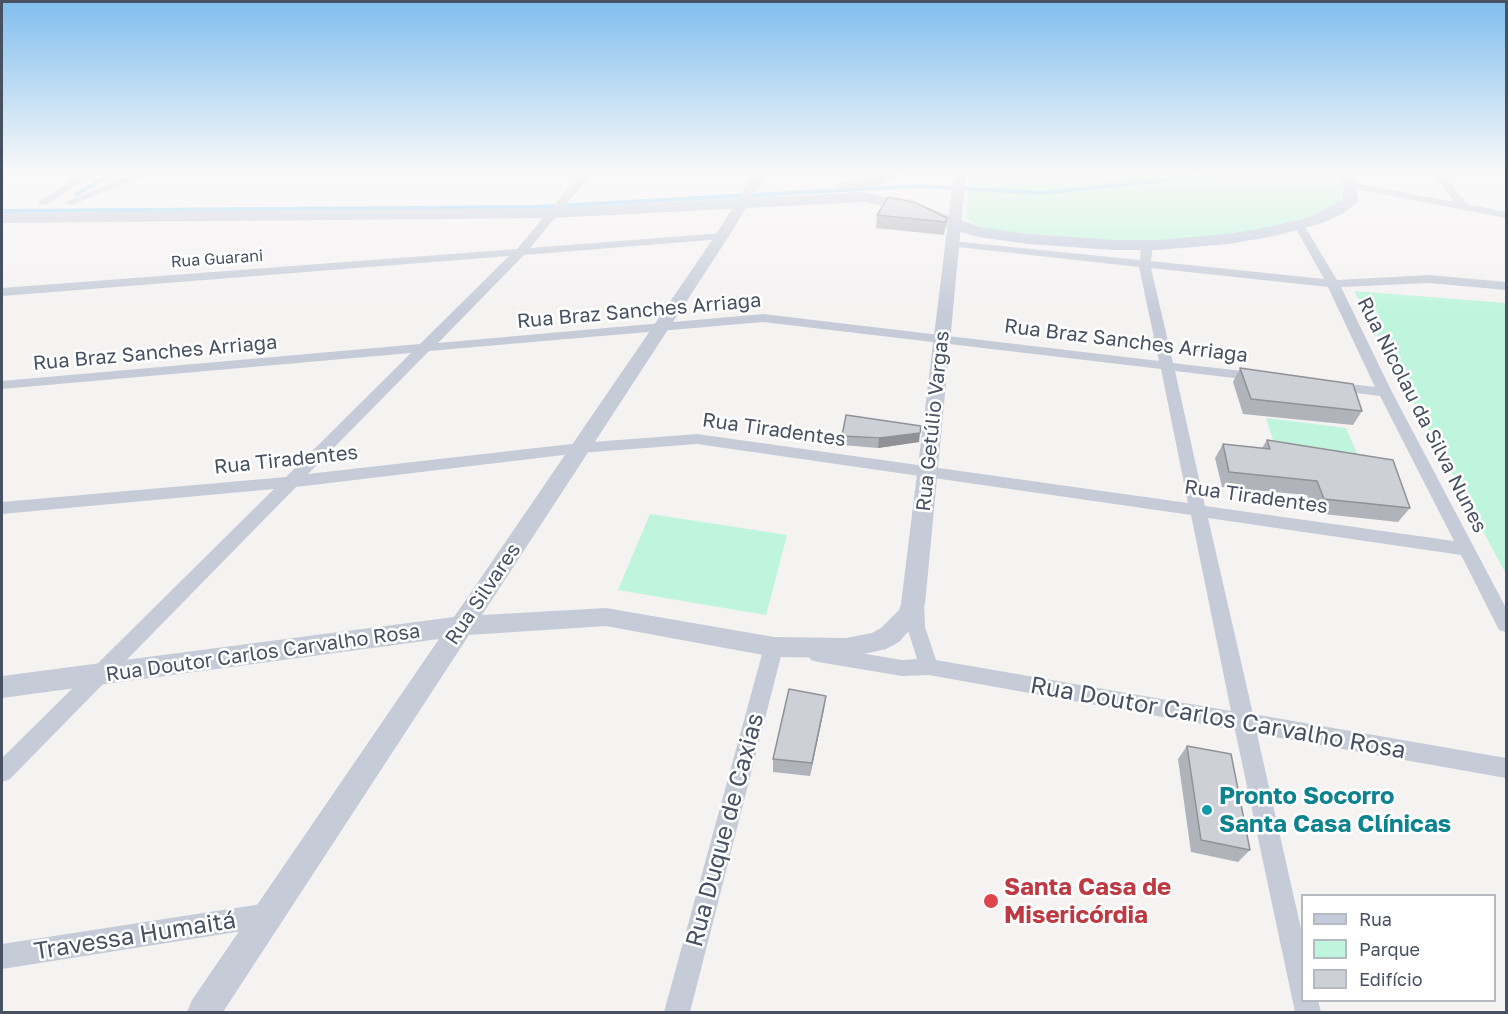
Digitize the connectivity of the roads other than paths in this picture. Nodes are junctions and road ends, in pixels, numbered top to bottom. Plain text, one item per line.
1 (546, 220) edge
2 (731, 220) edge
3 (944, 220) edge
4 (955, 220) edge
5 (1311, 220) edge
6 (954, 225) junction
7 (1299, 225) junction
8 (722, 236) junction
9 (952, 244) junction
10 (1147, 246) junction
11 (519, 253) junction
12 (1145, 266) junction
13 (1333, 284) junction
14 (1506, 286) edge
15 (2, 292) edge
16 (661, 327) junction
17 (942, 338) junction
18 (425, 349) junction
19 (1168, 366) junction
20 (1271, 379) edge
21 (1316, 384) edge
22 (2, 385) edge
23 (1385, 392) junction
24 (580, 448) junction
25 (928, 472) junction
26 (290, 482) junction
27 (2, 508) edge
28 (1197, 509) junction
29 (1467, 549) junction
30 (914, 592) junction
31 (1506, 625) edge
32 (462, 626) junction
33 (774, 647) junction
34 (929, 668) junction
35 (95, 676) junction
36 (2, 687) edge
37 (1244, 722) junction
38 (1506, 768) edge
39 (2, 771) edge
40 (269, 915) junction
41 (2, 957) edge
42 (1301, 983) edge
43 (204, 1012) edge
44 (677, 1012) edge

1 - 11 street
2 - 8 street, Rua Silvares
3 - 6 main road
4 - 6 street, Rua Getúlio Vargas
5 - 7 main road
6 - 9 street, Rua Getúlio Vargas
6 - 10 main road
7 - 10 main road
7 - 13 street, Rua Nicolau da Silva Nunes
8 - 11 street, Rua Guarani
8 - 16 street, Rua Silvares
9 - 12 street
9 - 17 street, Rua Getúlio Vargas
10 - 12 street
11 - 15 street, Rua Guarani
11 - 18 street
12 - 13 street
12 - 19 street
13 - 14 street
13 - 23 street, Rua Nicolau da Silva Nunes
16 - 17 street, Rua Braz Sanches Arriaga
16 - 18 street, Rua Braz Sanches Arriaga
16 - 24 street, Rua Silvares
17 - 19 street, Rua Braz Sanches Arriaga
17 - 25 street, Rua Getúlio Vargas
18 - 22 street, Rua Braz Sanches Arriaga
18 - 26 street
19 - 20 street, Rua Braz Sanches Arriaga
19 - 28 street
21 - 23 street
23 - 29 street, Rua Nicolau da Silva Nunes
24 - 25 street, Rua Tiradentes
24 - 26 street, Rua Tiradentes
24 - 32 street, Rua Silvares
25 - 28 street, Rua Tiradentes
25 - 30 street, Rua Getúlio Vargas
26 - 27 street, Rua Tiradentes
26 - 35 street
28 - 29 street, Rua Tiradentes
28 - 37 street
29 - 31 street, Rua Nicolau da Silva Nunes
30 - 33 street, Rua Doutor Carlos Carvalho Rosa
30 - 34 street, Rua Getúlio Vargas
32 - 33 street, Rua Doutor Carlos Carvalho Rosa
32 - 35 street, Rua Doutor Carlos Carvalho Rosa
32 - 40 street, Rua Silvares
33 - 34 street, Rua Doutor Carlos Carvalho Rosa
33 - 44 street, Rua Duque de Caxias
34 - 37 street, Rua Doutor Carlos Carvalho Rosa
35 - 36 street, Rua Doutor Carlos Carvalho Rosa
35 - 39 street
37 - 38 street, Rua Doutor Carlos Carvalho Rosa
37 - 42 street
40 - 41 street, Travessa Humaitá
40 - 43 street, Rua Silvares

